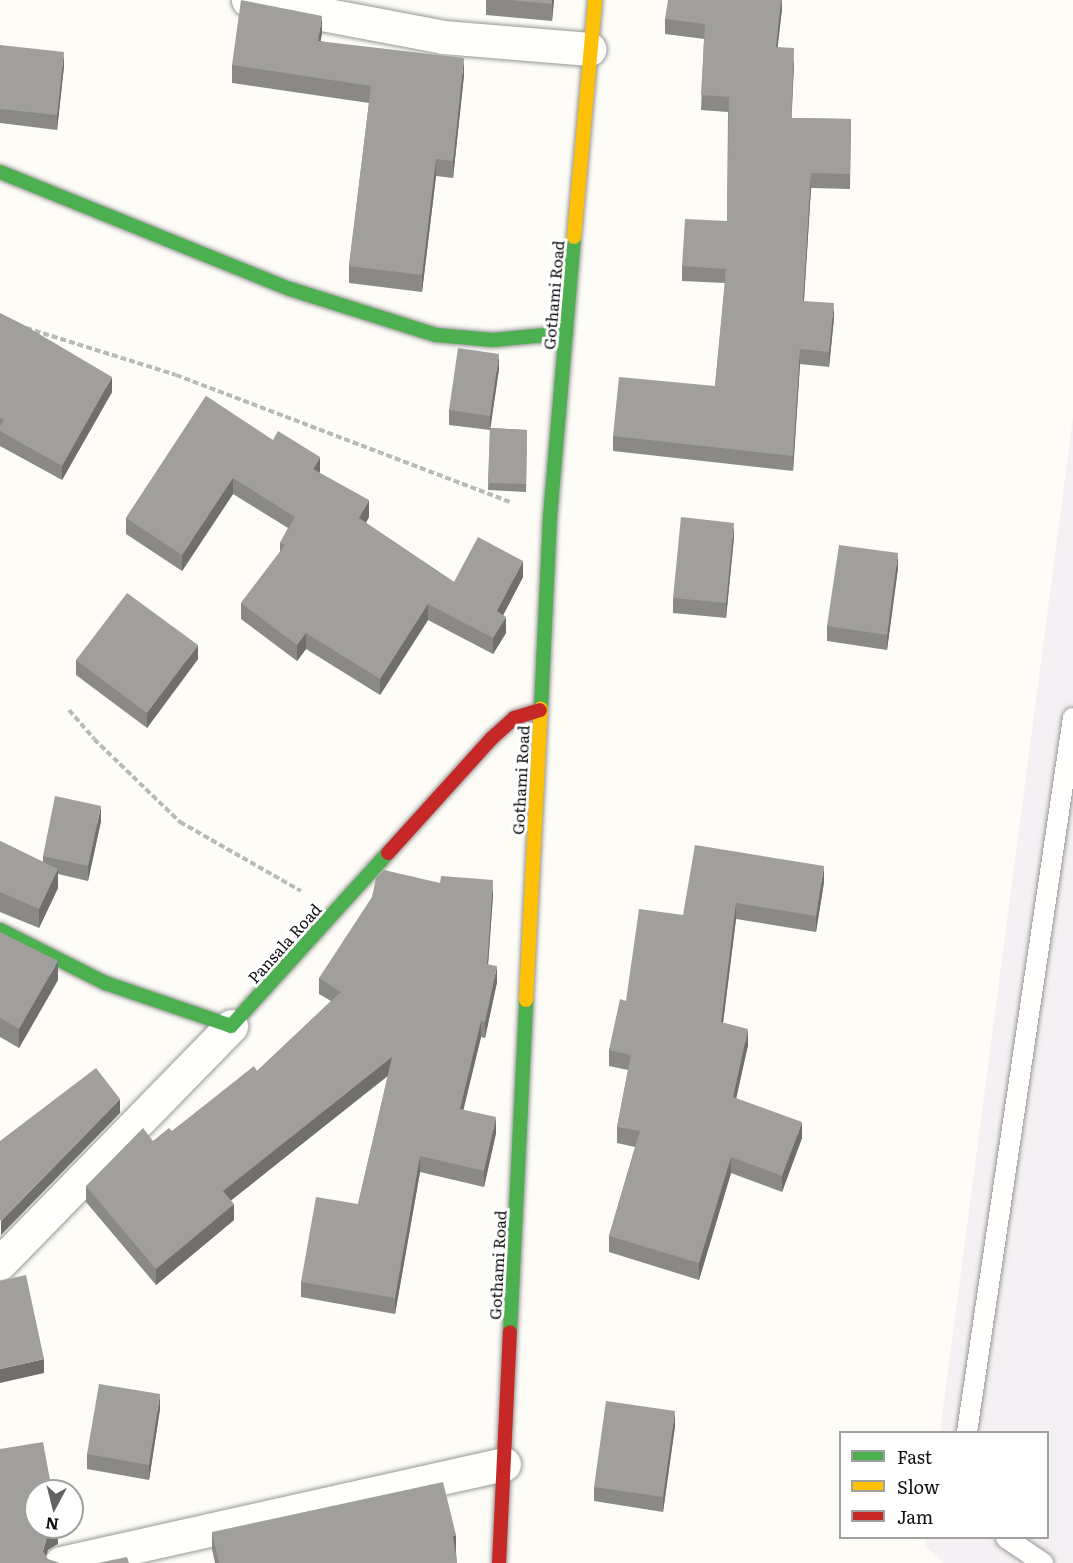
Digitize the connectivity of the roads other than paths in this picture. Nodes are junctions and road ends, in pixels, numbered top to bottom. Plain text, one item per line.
1 (248, 0) edge
2 (595, 0) edge
3 (590, 49) junction
4 (0, 172) edge
5 (566, 333) junction
6 (540, 710) junction
7 (1073, 718) edge
8 (0, 930) edge
9 (231, 1026) junction
10 (0, 1263) edge
11 (967, 1431) edge
12 (504, 1464) junction
13 (1007, 1539) edge
14 (61, 1563) edge
15 (499, 1563) edge
16 (1042, 1563) edge

1 - 3 street
2 - 3 street, Gothami Road
3 - 5 street, Gothami Road
4 - 5 street
5 - 6 street, Gothami Road
6 - 9 street, Pansala Road
6 - 12 street, Gothami Road
7 - 11 lane
8 - 9 street
9 - 10 street
12 - 14 street
12 - 15 street, Gothami Road
13 - 16 lane

